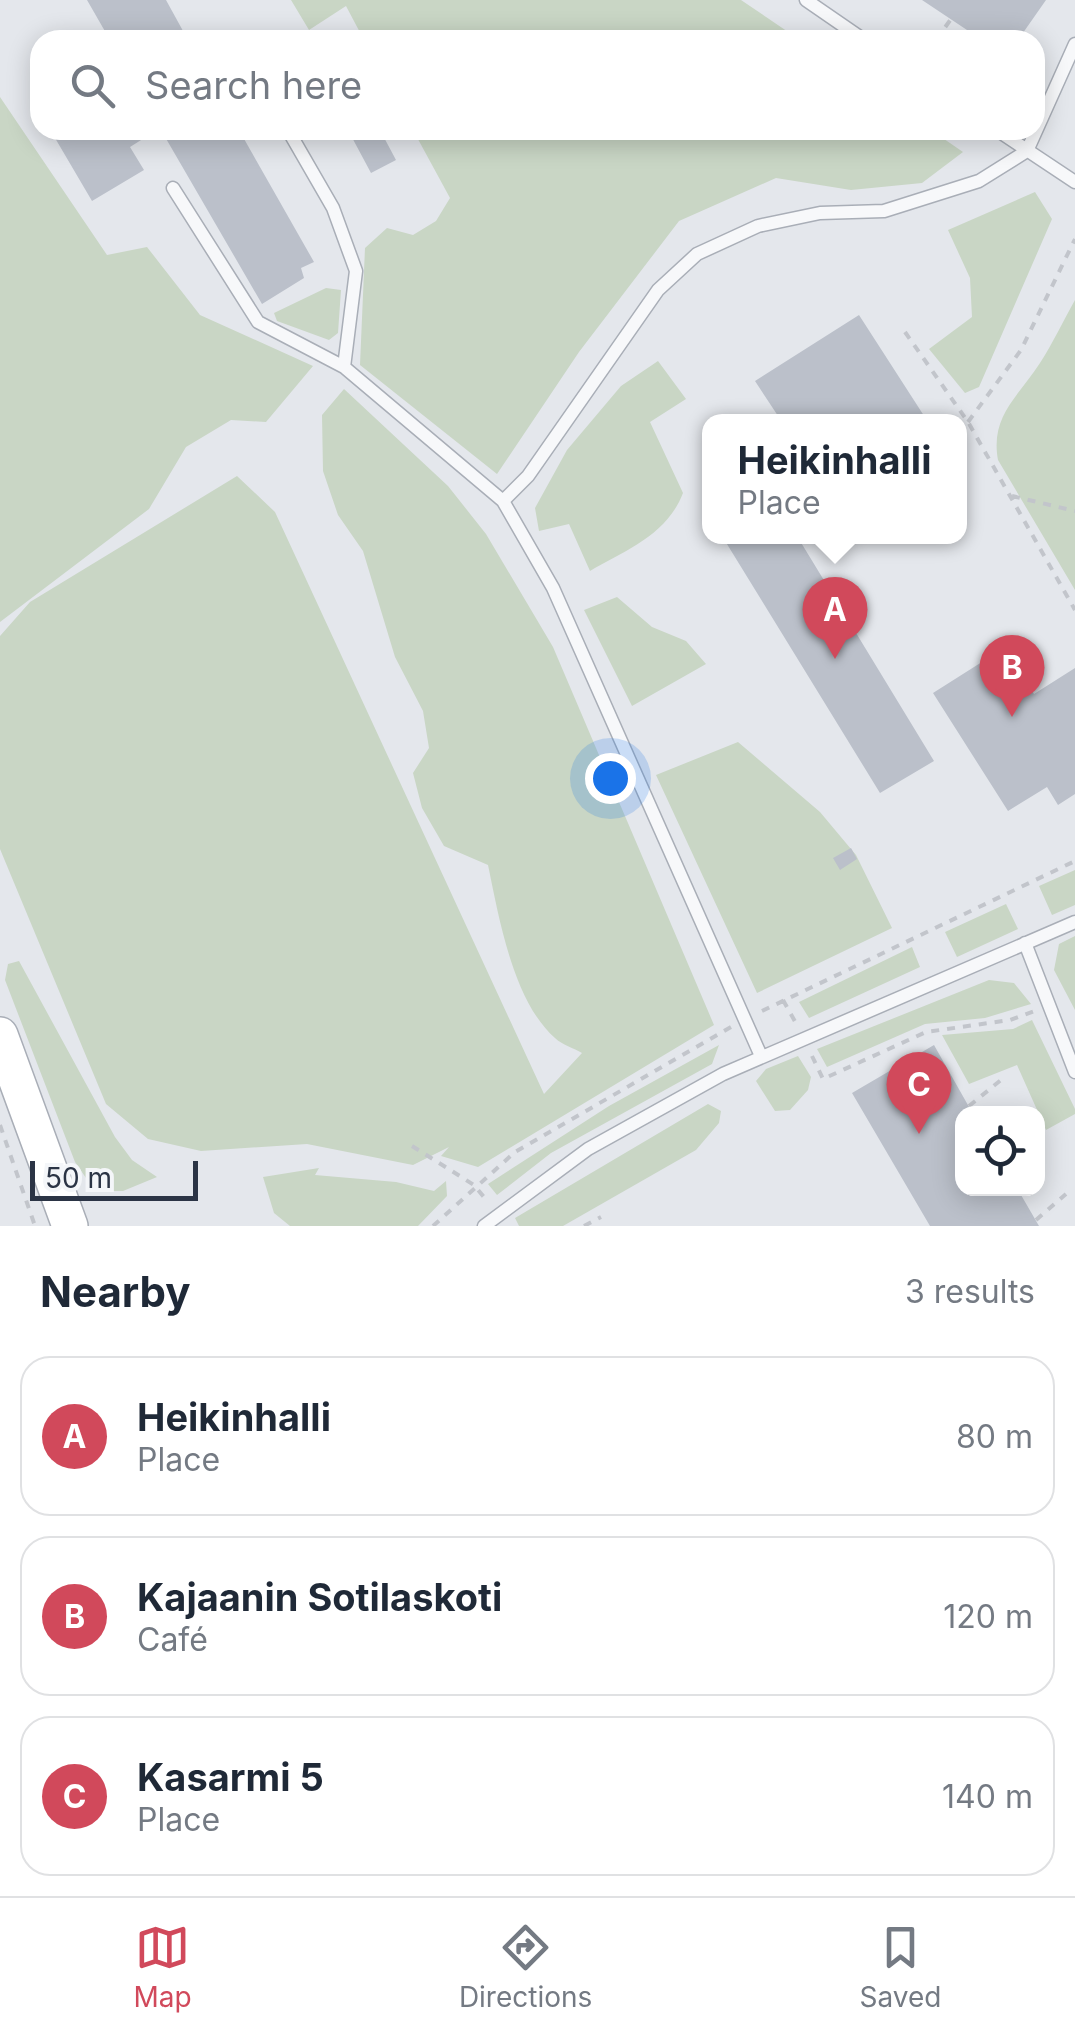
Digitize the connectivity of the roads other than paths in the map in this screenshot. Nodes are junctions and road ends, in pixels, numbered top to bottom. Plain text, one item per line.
1 (806, 0) edge
2 (850, 30) edge
3 (1075, 44) edge
4 (1045, 112) edge
5 (294, 140) edge
6 (1012, 140) edge
7 (1033, 140) edge
8 (1028, 151) junction
9 (1075, 182) edge
10 (173, 188) dead end
11 (344, 367) junction
12 (503, 501) junction
13 (1075, 922) edge
14 (1025, 943) junction
15 (0, 1036) edge
16 (761, 1056) junction
17 (1075, 1072) edge
18 (70, 1226) edge
19 (484, 1226) edge

1 - 2 lane
3 - 4 lane
5 - 11 lane
6 - 8 lane
7 - 8 lane
8 - 9 lane
8 - 12 lane
10 - 11 lane
11 - 12 lane
12 - 16 lane
13 - 14 lane
14 - 16 lane
14 - 17 lane
15 - 18 street
16 - 19 lane

